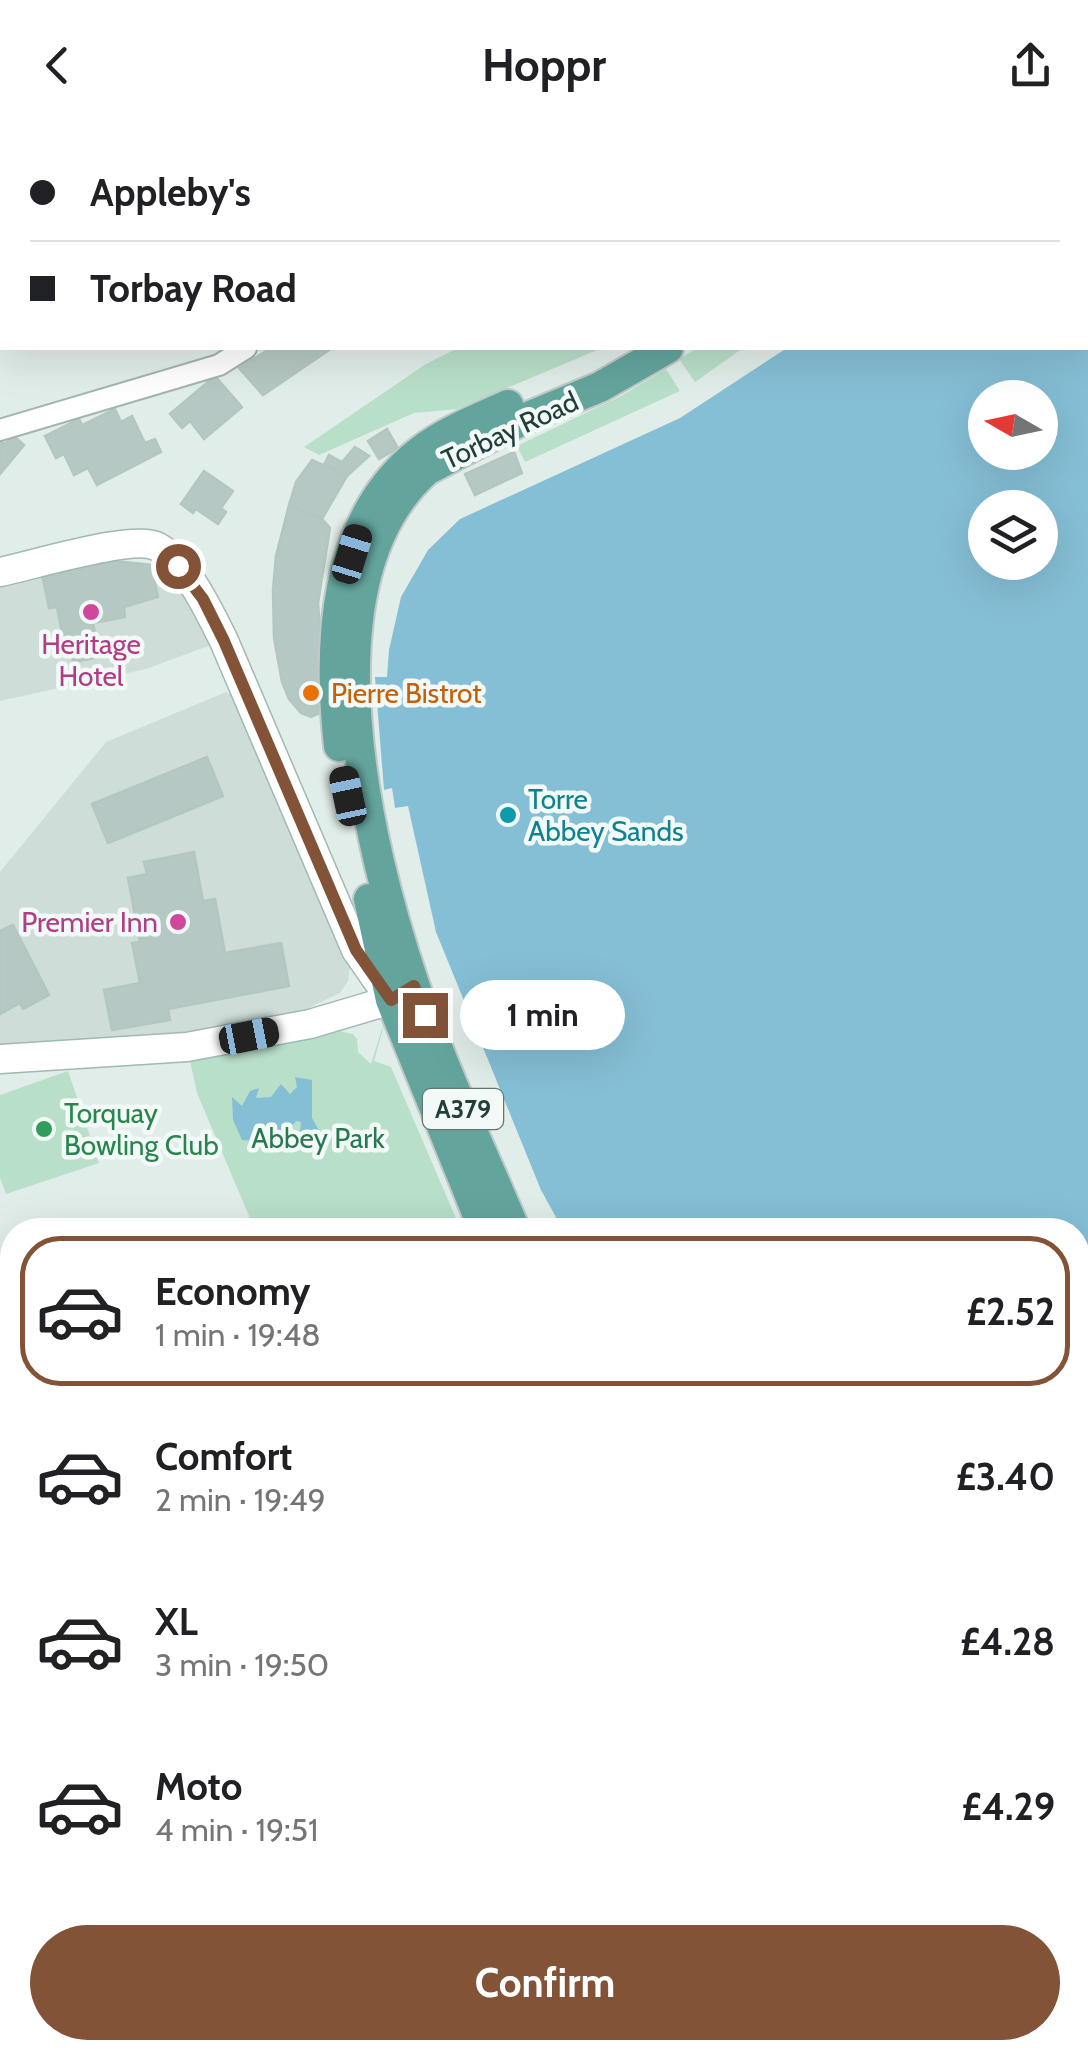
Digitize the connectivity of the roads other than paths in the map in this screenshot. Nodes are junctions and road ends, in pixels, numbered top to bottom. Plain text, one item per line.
1 (243, 350) edge
2 (626, 350) edge
3 (665, 350) edge
4 (0, 430) edge
5 (0, 572) edge
6 (402, 993) junction
7 (0, 1059) edge
8 (480, 1218) edge
9 (511, 1218) edge

1 - 4 street
2 - 6 main road, Torbay Road / A379
3 - 6 main road, Torbay Road / A379
5 - 6 street
6 - 7 street
6 - 8 main road, Torbay Road / A379
6 - 9 main road, Torbay Road / A379

